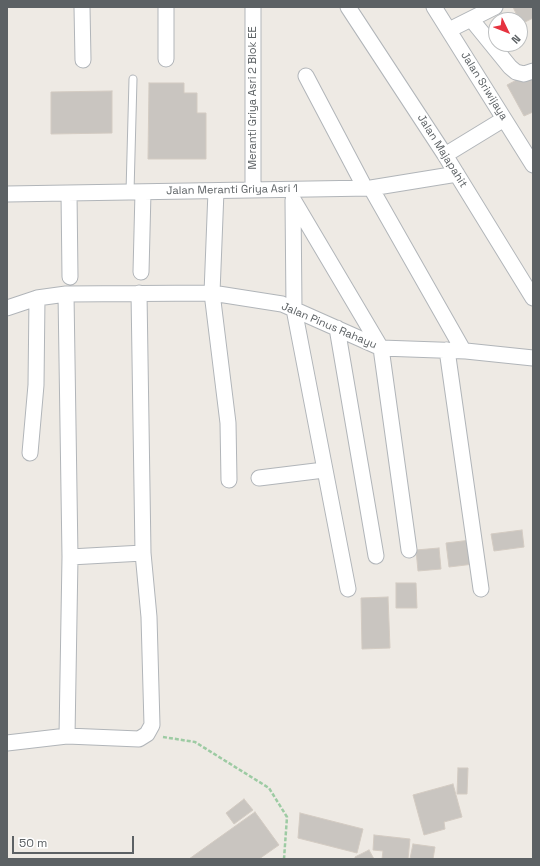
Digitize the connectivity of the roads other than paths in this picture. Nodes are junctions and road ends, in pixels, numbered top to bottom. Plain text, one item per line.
1 (82, 7) edge
2 (166, 7) edge
3 (253, 7) edge
4 (348, 7) edge
5 (434, 7) edge
6 (495, 7) edge
7 (471, 19) junction
8 (449, 30) junction
9 (166, 59) dead end
10 (83, 60) dead end
11 (533, 71) edge
12 (306, 76) dead end
13 (133, 79) dead end
14 (504, 119) junction
15 (445, 155) junction
16 (533, 165) edge
17 (457, 174) junction
18 (368, 188) junction
19 (216, 190) junction
20 (253, 190) junction
21 (136, 192) junction
22 (69, 193) junction
23 (7, 194) edge
24 (290, 195) junction
25 (141, 272) dead end
26 (70, 277) dead end
27 (139, 293) junction
28 (66, 294) junction
29 (212, 294) junction
30 (37, 298) junction
31 (533, 298) edge
32 (7, 308) edge
33 (294, 309) junction
34 (337, 328) junction
35 (381, 348) junction
36 (447, 350) junction
37 (466, 351) junction
38 (533, 358) edge
39 (30, 453) dead end
40 (324, 470) junction
41 (259, 478) dead end
42 (229, 480) dead end
43 (410, 550) dead end
44 (143, 553) junction
45 (376, 556) dead end
46 (70, 557) junction
47 (348, 589) dead end
48 (481, 589) dead end
49 (67, 736) junction
50 (7, 743) edge

1 - 10 street
2 - 9 street
3 - 20 street, Meranti Griya Asri 2 Blok EE
4 - 15 street, Jalan Majapahit
5 - 8 street, Jalan Sriwijaya
6 - 7 street
7 - 8 street
7 - 11 street
8 - 14 street, Jalan Sriwijaya
12 - 18 street
13 - 21 lane
14 - 15 street
14 - 16 street, Jalan Sriwijaya
15 - 17 street, Jalan Majapahit
17 - 18 street, Jalan Meranti Griya Asri 1
17 - 31 street, Jalan Majapahit
18 - 24 street, Jalan Meranti Griya Asri 1
18 - 37 street
19 - 20 street, Jalan Meranti Griya Asri 1
19 - 21 street, Jalan Meranti Griya Asri 1
19 - 29 street
20 - 24 street, Jalan Meranti Griya Asri 1
21 - 22 street, Jalan Meranti Griya Asri 1
21 - 25 street
22 - 23 street, Jalan Meranti Griya Asri 1
22 - 26 street
24 - 33 street
24 - 35 street
27 - 28 street, Jalan Pinus Rahayu
27 - 29 street, Jalan Pinus Rahayu
27 - 44 street
28 - 30 street, Jalan Pinus Rahayu
28 - 46 street
29 - 33 street, Jalan Pinus Rahayu
29 - 42 street
30 - 32 street, Jalan Pinus Rahayu
30 - 39 street
33 - 34 street, Jalan Pinus Rahayu
33 - 40 street
34 - 35 street, Jalan Pinus Rahayu
34 - 45 street
35 - 36 street, Jalan Pinus Rahayu
35 - 43 street
36 - 37 street, Jalan Pinus Rahayu
36 - 48 street
37 - 38 street, Jalan Pinus Rahayu
40 - 41 street
40 - 47 street
44 - 46 street
44 - 49 street
46 - 49 street
49 - 50 street

